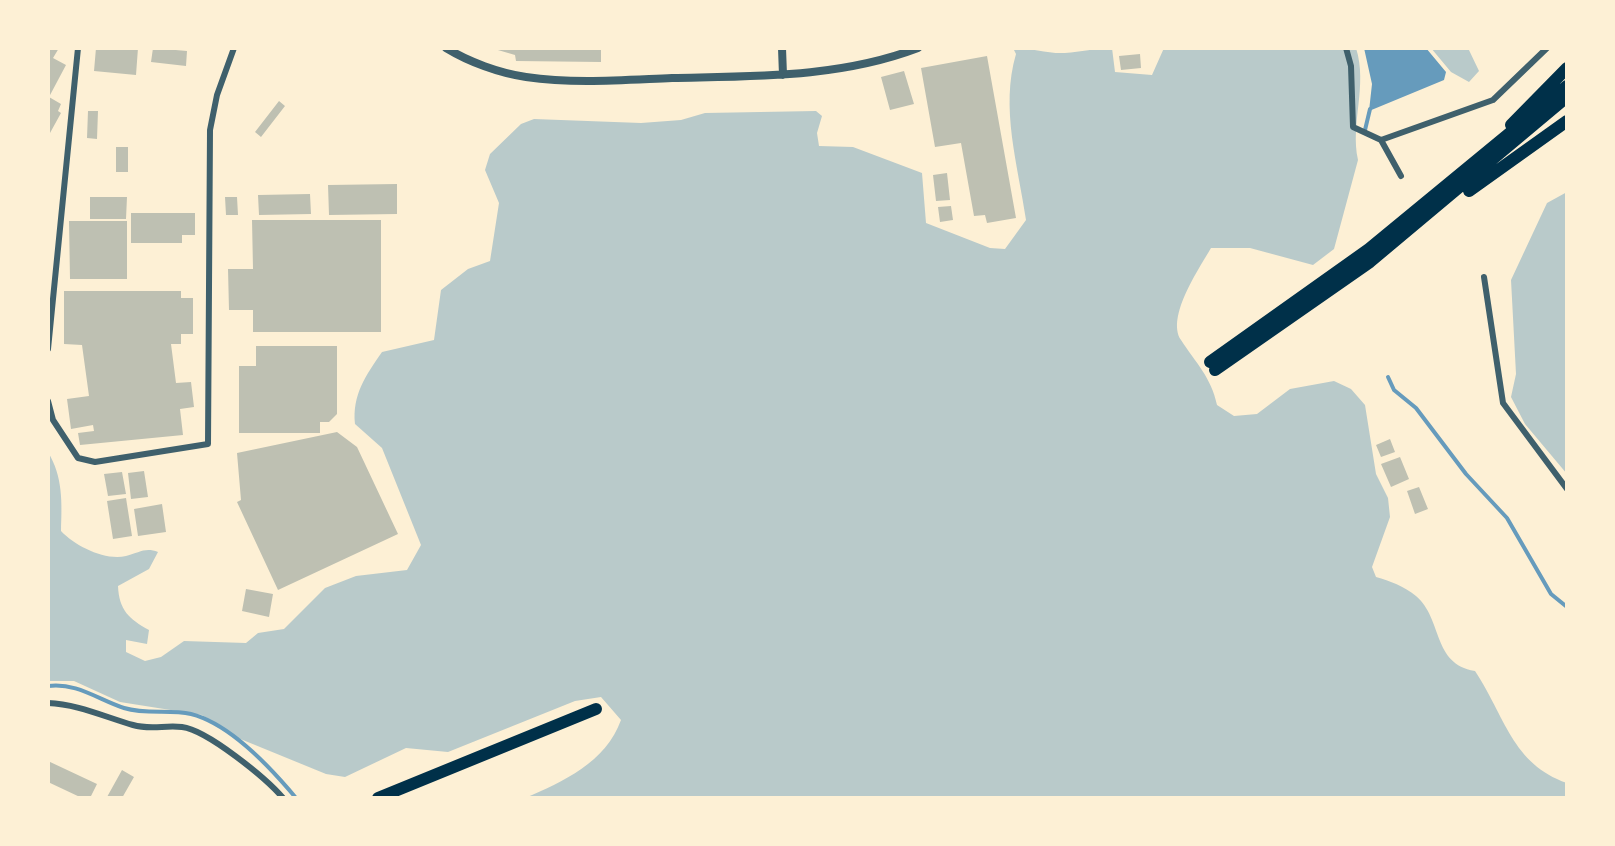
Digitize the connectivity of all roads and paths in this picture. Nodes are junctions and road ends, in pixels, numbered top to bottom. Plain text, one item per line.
1 (78, 48) edge
2 (446, 48) edge
3 (782, 48) edge
4 (918, 48) edge
5 (1346, 48) edge
6 (1547, 48) edge
7 (230, 49) edge
8 (1567, 68) edge
9 (783, 75) junction
10 (1567, 86) edge
11 (1567, 97) edge
12 (1567, 121) edge
13 (1381, 140) junction
14 (1488, 151) junction
15 (1401, 176) dead end
16 (1428, 217) junction
17 (1484, 277) dead end
18 (48, 349) edge
19 (48, 401) edge
20 (1567, 489) edge
21 (48, 703) edge
22 (597, 712) dead end
23 (386, 797) edge
24 (283, 798) edge

1 - 18 street
2 - 9 street
3 - 9 street
4 - 9 street
5 - 13 street
6 - 13 street
7 - 19 street
8 - 14 highway
10 - 14 highway
11 - 16 highway
12 - 16 highway
13 - 15 street
14 - 16 highway
17 - 20 street
21 - 24 street
22 - 23 highway

